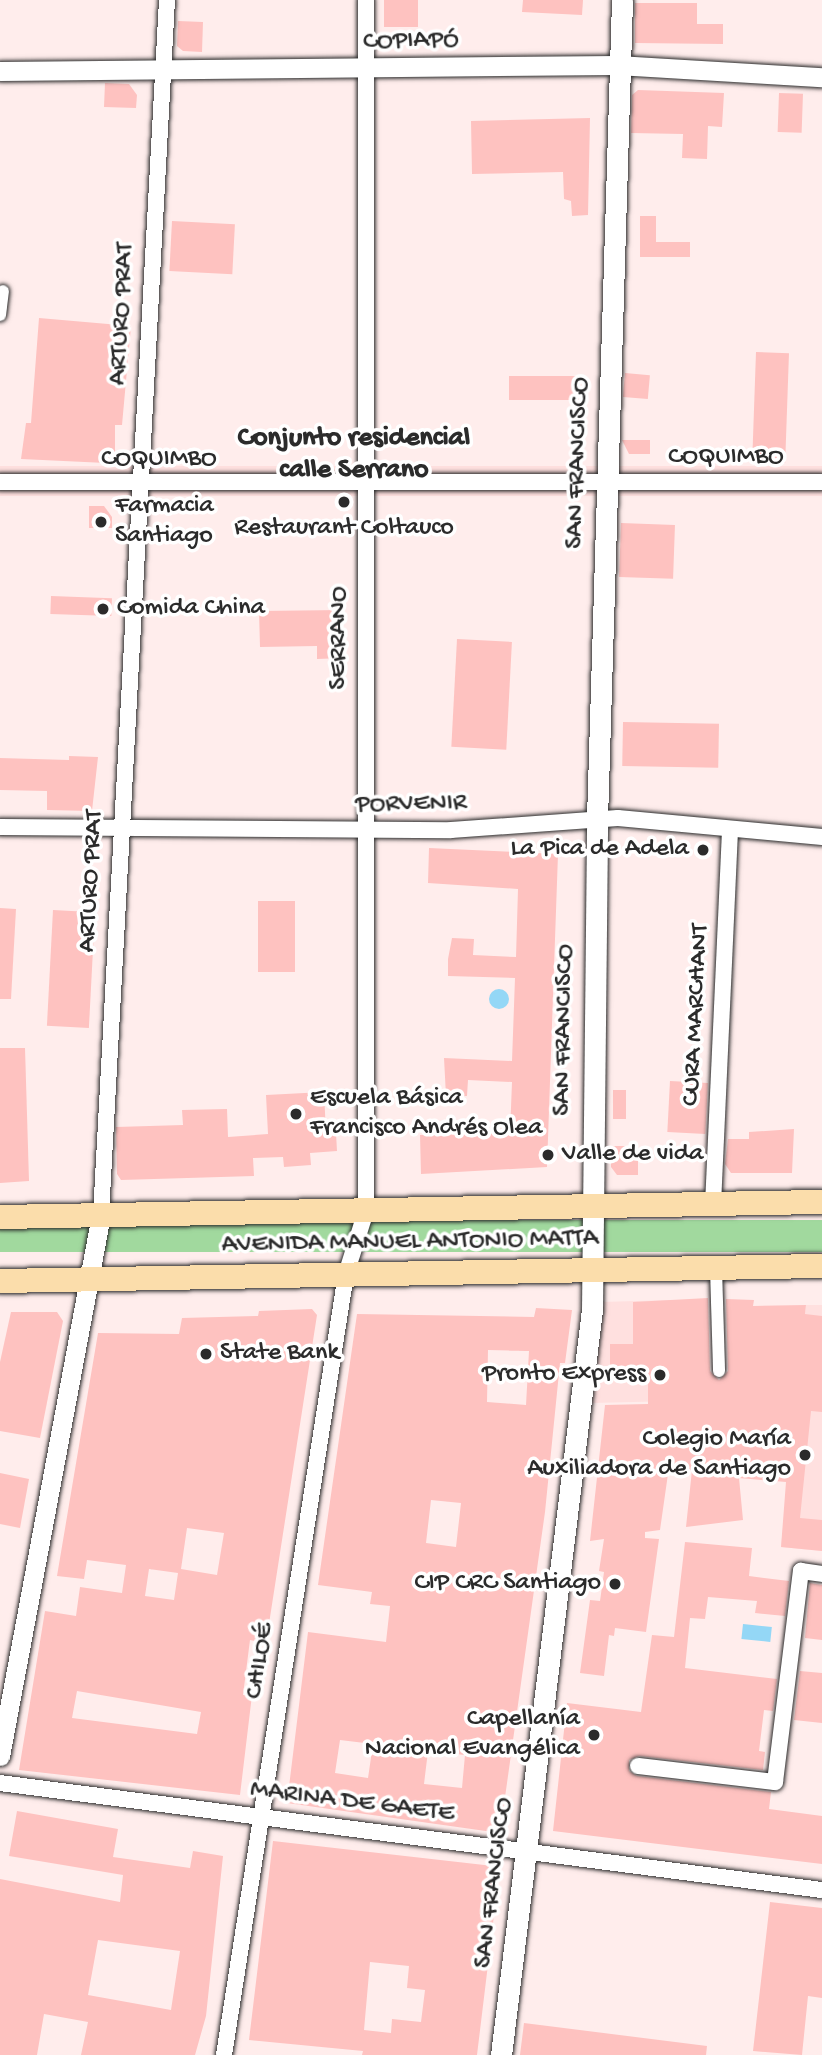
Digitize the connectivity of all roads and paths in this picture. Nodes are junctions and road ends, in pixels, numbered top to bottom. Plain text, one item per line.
1 (167, 0) edge
2 (366, 0) edge
3 (622, 0) edge
4 (617, 65) junction
5 (364, 69) junction
6 (0, 71) edge
7 (164, 71) junction
8 (822, 77) edge
9 (3, 291) dead end
10 (0, 315) edge
11 (0, 482) edge
12 (606, 482) junction
13 (822, 482) edge
14 (365, 483) junction
15 (140, 485) junction
16 (597, 819) junction
17 (0, 827) edge
18 (730, 828) junction
19 (121, 830) junction
20 (365, 831) junction
21 (822, 837) edge
22 (822, 1202) edge
23 (713, 1205) junction
24 (590, 1207) junction
25 (366, 1211) junction
26 (101, 1214) junction
27 (0, 1217) edge
28 (822, 1266) edge
29 (716, 1268) junction
30 (593, 1270) junction
31 (346, 1274) junction
32 (91, 1279) junction
33 (0, 1281) edge
34 (719, 1371) dead end
35 (822, 1574) edge
36 (0, 1756) edge
37 (638, 1766) dead end
38 (0, 1783) edge
39 (261, 1816) junction
40 (527, 1851) junction
41 (822, 1890) edge
42 (224, 2055) edge
43 (501, 2055) edge

1 - 7 street, ARTURO PRAT
2 - 5 street, SERRANO
3 - 4 main road, SAN FRANCISCO
4 - 5 street, COPIAPÓ
4 - 8 street, COPIAPÓ
4 - 12 main road, SAN FRANCISCO
5 - 7 street, COPIAPÓ
5 - 14 street, SERRANO
6 - 7 street, COPIAPÓ
7 - 15 street, ARTURO PRAT
9 - 10 street
11 - 15 street, COQUIMBO
12 - 13 street, COQUIMBO
12 - 14 street, COQUIMBO
12 - 16 main road, SAN FRANCISCO
14 - 15 street, COQUIMBO
14 - 20 street, SERRANO
15 - 19 street, ARTURO PRAT
16 - 18 street, PORVENIR
16 - 20 street, PORVENIR
16 - 24 main road, SAN FRANCISCO
17 - 19 street, PORVENIR
18 - 21 street, PORVENIR
18 - 23 street, CURA MARCHANT
19 - 20 street, PORVENIR
19 - 26 street, ARTURO PRAT
20 - 25 street, SERRANO
22 - 23 main road, AVENIDA MANUEL ANTONIO MATTA
23 - 24 main road, AVENIDA MANUEL ANTONIO MATTA
24 - 25 main road, AVENIDA MANUEL ANTONIO MATTA
24 - 30 main road, SAN FRANCISCO
25 - 26 main road, AVENIDA MANUEL ANTONIO MATTA
25 - 31 street, SERRANO
26 - 27 main road, AVENIDA MANUEL ANTONIO MATTA
26 - 32 street, ARTURO PRAT
28 - 29 main road, AVENIDA MANUEL ANTONIO MATTA
29 - 30 main road, AVENIDA MANUEL ANTONIO MATTA
29 - 34 street
30 - 31 main road, AVENIDA MANUEL ANTONIO MATTA
30 - 40 main road, SAN FRANCISCO
31 - 32 main road, AVENIDA MANUEL ANTONIO MATTA
31 - 39 street, CHILOÉ
32 - 33 main road, AVENIDA MANUEL ANTONIO MATTA
32 - 36 street, ARTURO PRAT
35 - 37 street
38 - 39 street, MARINA DE GAETE
39 - 40 street, MARINA DE GAETE
39 - 42 street, CHILOÉ
40 - 41 street, MARINA DE GAETE
40 - 43 main road, SAN FRANCISCO

